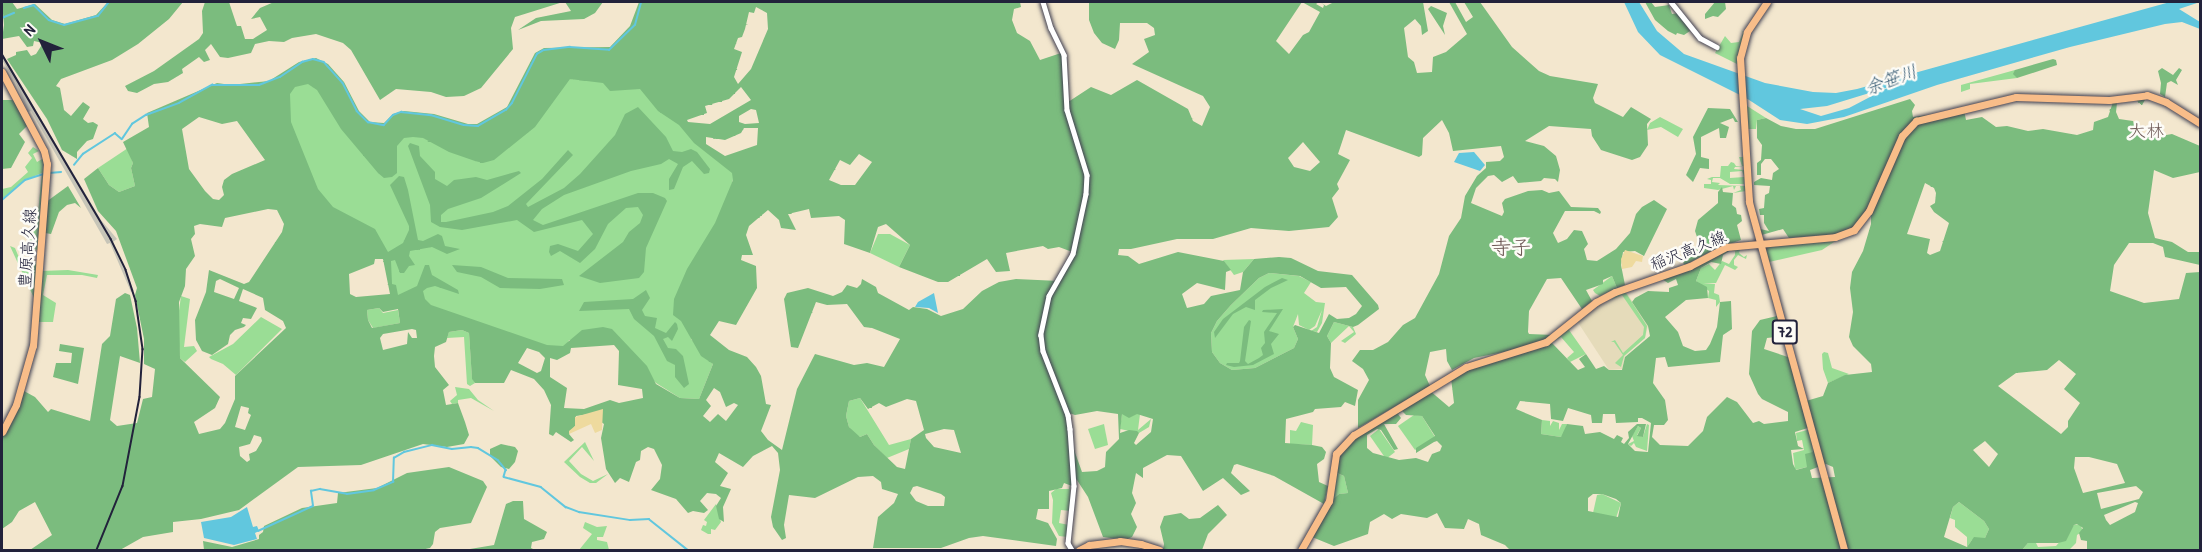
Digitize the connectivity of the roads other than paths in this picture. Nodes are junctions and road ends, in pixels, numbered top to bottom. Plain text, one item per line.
1 (1043, 2) edge
2 (1671, 2) edge
3 (1767, 2) edge
4 (1717, 47) dead end
5 (2, 72) edge
6 (2200, 123) edge
7 (1759, 243) junction
8 (2, 432) edge
9 (1072, 550) edge
10 (1079, 550) edge
11 (1159, 550) edge
12 (1301, 550) edge
13 (1844, 550) edge

1 - 9 street
2 - 4 street
3 - 7 main road, 72
5 - 8 main road, 豊原高久線
6 - 7 main road, 稲沢高久線
7 - 12 main road, 稲沢高久線
7 - 13 main road, 72
10 - 11 main road

